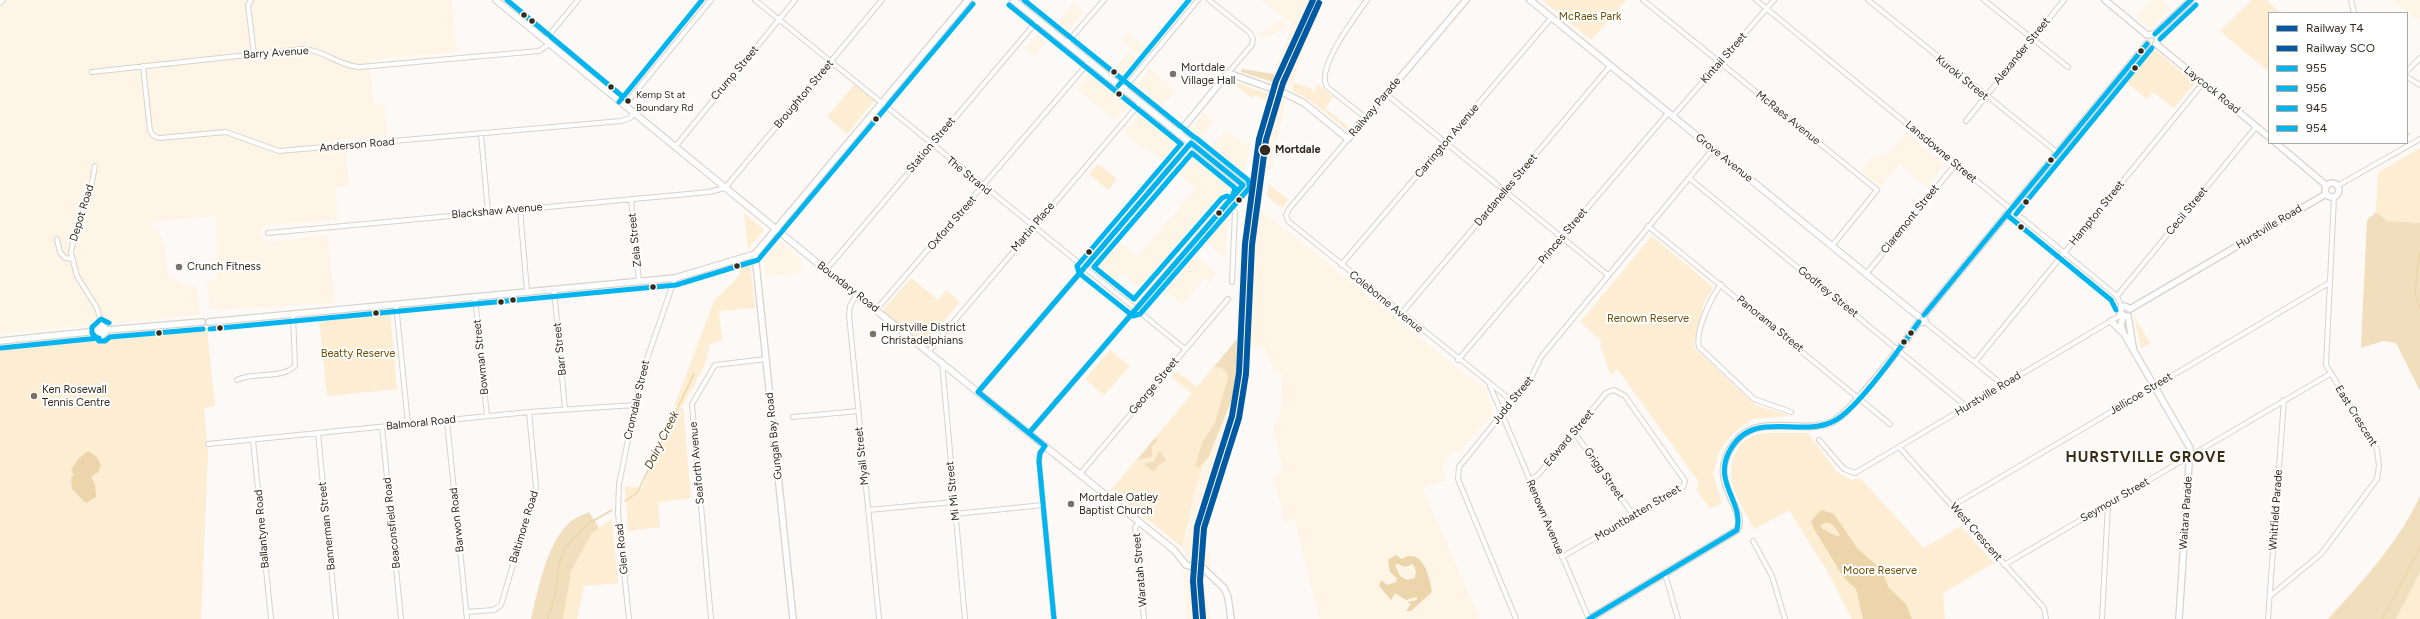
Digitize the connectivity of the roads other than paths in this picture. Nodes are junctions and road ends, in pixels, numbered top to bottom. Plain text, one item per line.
1 (3, 0) edge
2 (251, 0) edge
3 (496, 0) edge
4 (578, 0) edge
5 (711, 0) edge
6 (755, 0) edge
7 (796, 0) edge
8 (882, 0) edge
9 (968, 0) edge
10 (1013, 0) edge
11 (1104, 0) edge
12 (1198, 0) edge
13 (1209, 0) edge
14 (1367, 0) edge
15 (1466, 0) edge
16 (1530, 0) edge
17 (1643, 0) edge
18 (1756, 0) edge
19 (1774, 0) edge
20 (1868, 0) edge
21 (1984, 0) edge
22 (2064, 0) edge
23 (2105, 0) edge
24 (2191, 0) edge
25 (2351, 0) edge
26 (0, 3) edge
27 (1766, 9) junction
28 (2354, 12) edge
29 (1552, 17) junction
30 (779, 20) junction
31 (1038, 20) junction
32 (2155, 34) junction
33 (2147, 35) junction
34 (2032, 38) junction
35 (547, 42) junction
36 (1066, 44) junction
37 (2147, 44) junction
38 (2156, 44) junction
39 (254, 54) junction
40 (2420, 58) edge
41 (831, 62) junction
42 (1089, 62) junction
43 (1720, 63) junction
44 (1611, 65) junction
45 (143, 66) junction
46 (2068, 68) dead end
47 (2408, 70) edge
48 (92, 72) dead end
49 (1228, 73) junction
50 (2408, 78) edge
51 (2203, 83) junction
52 (2420, 85) edge
53 (1270, 88) tunnel mouth
54 (1123, 90) junction
55 (1284, 93) tunnel mouth
56 (1386, 94) junction
57 (1985, 96) junction
58 (881, 103) junction
59 (1140, 103) junction
60 (624, 106) junction
61 (634, 113) junction
62 (1671, 114) junction
63 (1366, 118) junction
64 (1966, 122) dead end
65 (2256, 126) junction
66 (481, 134) junction
67 (1178, 134) junction
68 (2268, 136) edge
69 (1348, 139) junction
70 (2420, 139) edge
71 (1446, 142) junction
72 (1190, 143) junction
73 (2277, 144) edge
74 (931, 145) junction
75 (675, 147) junction
76 (1713, 149) junction
77 (2058, 153) junction
78 (1955, 165) junction
79 (95, 166) dead end
80 (1689, 178) junction
81 (1243, 185) joint
82 (2327, 186) junction
83 (2337, 186) junction
84 (983, 187) junction
85 (725, 188) junction
86 (1506, 191) junction
87 (2326, 194) junction
88 (2334, 197) junction
89 (631, 199) junction
90 (1227, 203) junction
91 (520, 210) junction
92 (2011, 210) junction
93 (488, 212) junction
94 (1286, 215) joint
95 (1648, 226) junction
96 (1033, 227) junction
97 (776, 229) junction
98 (268, 233) dead end
99 (1562, 236) junction
100 (57, 239) dead end
101 (1832, 246) junction
102 (2064, 253) junction
103 (755, 254) junction
104 (72, 259) junction
105 (1341, 265) junction
106 (1084, 268) junction
107 (826, 270) junction
108 (1866, 274) junction
109 (1608, 275) junction
110 (675, 278) junction
111 (639, 282) junction
112 (1232, 282) dead end
113 (2329, 283) junction
114 (1721, 284) junction
115 (554, 290) junction
116 (528, 292) junction
117 (857, 294) junction
118 (2117, 296) junction
119 (475, 297) junction
120 (1228, 299) dead end
121 (396, 304) junction
122 (2122, 307) junction
123 (1135, 309) junction
124 (876, 310) junction
125 (2130, 310) junction
126 (292, 314) junction
127 (1401, 314) junction
128 (2124, 316) junction
129 (1922, 320) junction
130 (2111, 322) junction
131 (102, 326) junction
132 (107, 330) junction
133 (98, 331) junction
134 (2123, 332) junction
135 (0, 341) edge
136 (1898, 349) junction
137 (2133, 349) junction
138 (1185, 350) junction
139 (928, 352) junction
140 (766, 359) junction
141 (1458, 360) junction
142 (942, 362) junction
143 (1975, 362) junction
144 (2330, 374) junction
145 (237, 380) dead end
146 (2003, 385) junction
147 (1490, 386) junction
148 (2155, 386) junction
149 (978, 392) junction
150 (1606, 393) joint
151 (1858, 397) junction
152 (2284, 400) junction
153 (1512, 401) junction
154 (635, 405) junction
155 (1967, 407) junction
156 (565, 409) junction
157 (858, 411) junction
158 (529, 412) junction
159 (1791, 412) dead end
160 (1502, 414) junction
161 (487, 416) junction
162 (793, 417) dead end
163 (447, 420) junction
164 (408, 424) junction
165 (1890, 424) dead end
166 (382, 427) junction
167 (1574, 432) junction
168 (318, 433) junction
169 (1029, 433) junction
170 (254, 440) junction
171 (1820, 440) dead end
172 (208, 444) dead end
173 (1045, 446) junction
174 (1899, 447) junction
175 (2190, 456) junction
176 (1080, 474) junction
177 (620, 478) joint
178 (1530, 480) junction
179 (954, 502) junction
180 (2108, 504) junction
181 (1043, 505) junction
182 (1952, 506) junction
183 (868, 510) junction
184 (955, 514) junction
185 (1634, 516) junction
186 (1139, 522) junction
187 (1754, 541) dead end
188 (1562, 557) junction
189 (2004, 565) junction
190 (1664, 574) junction
191 (2270, 596) junction
192 (466, 612) junction
193 (271, 619) edge
194 (336, 619) edge
195 (401, 619) edge
196 (466, 619) edge
197 (629, 619) edge
198 (711, 619) edge
199 (793, 619) edge
200 (879, 619) edge
201 (965, 619) edge
202 (1054, 619) edge
203 (1144, 619) edge
204 (1231, 619) edge
205 (1516, 619) edge
206 (1589, 619) edge
207 (1678, 619) edge
208 (1785, 619) edge
209 (2046, 619) edge
210 (2102, 619) edge
211 (2179, 619) edge
212 (2268, 619) edge

1 - 26 street
2 - 39 street
3 - 35 street, Boundary Road
4 - 35 street
5 - 60 street
6 - 30 street, The Strand
7 - 30 street, Crump Street
8 - 41 street, Broughton Street
9 - 58 street
10 - 31 street
11 - 36 street
12 - 54 street
13 - 49 street
14 - 63 street
15 - 56 street, Railway Parade
16 - 29 street, Grove Avenue
17 - 43 street, McRaes Avenue
18 - 27 street, Lansdowne Street
19 - 27 street, Kintail Street
20 - 57 street, Kuroki Street
21 - 34 street
22 - 34 street, Alexander Street
23 - 33 street
24 - 32 street
25 - 28 street
27 - 43 street, Kintail Street
27 - 78 street, Lansdowne Street
29 - 44 street, Grove Avenue
29 - 71 street, Carrington Avenue
30 - 41 street, The Strand
30 - 75 street, Crump Street
31 - 36 street
31 - 74 street, Station Street
32 - 33 street
32 - 38 street
33 - 37 street
34 - 46 street
34 - 57 street, Alexander Street
35 - 39 street, Barry Avenue
35 - 60 street, Boundary Road
36 - 42 street
37 - 38 street
37 - 77 street
38 - 51 street, Laycock Road
39 - 45 street, Barry Avenue
40 - 47 street
41 - 58 street, The Strand
41 - 85 street, Broughton Street
42 - 54 street
42 - 84 street, Oxford Street
43 - 62 street, Kintail Street
43 - 101 street, McRaes Avenue
44 - 62 street, Grove Avenue
44 - 86 street, Dardanelles Street
45 - 48 street, Barry Avenue
45 - 66 street, Anderson Road
49 - 53 street
49 - 67 street
50 - 52 street
51 - 65 street, Laycock Road
51 - 102 street, Hampton Street
54 - 59 street
55 - 69 street
56 - 63 street, Railway Parade
56 - 71 street
57 - 64 street, Alexander Street
57 - 77 street, Kuroki Street
58 - 74 street, The Strand
58 - 97 street
59 - 67 street
59 - 96 street, Martin Place
60 - 61 street, Boundary Road
61 - 66 street, Anderson Road
61 - 75 street, Boundary Road
62 - 76 street, Grove Avenue
62 - 99 street, Princes Street
63 - 69 street, Railway Parade
65 - 68 street, Laycock Road
65 - 118 street, Cecil Street
66 - 93 street
67 - 72 street
69 - 94 street, Railway Parade
70 - 83 street
71 - 86 street
71 - 105 street, Carrington Avenue
72 - 81 street
72 - 106 street
73 - 82 street
74 - 84 street, The Strand
74 - 107 street, Station Street
75 - 85 street, Boundary Road
76 - 80 street, Judd Street
76 - 101 street, Grove Avenue
77 - 92 street
78 - 92 street, Lansdowne Street
78 - 108 street, Claremont Street
79 - 104 street, Depot Road
80 - 95 street, Judd Street
80 - 136 street, Godfrey Street
81 - 90 street
82 - 83 street
82 - 87 street
83 - 88 street
84 - 96 street, The Strand
84 - 124 street, Oxford Street
85 - 89 street, Blackshaw Avenue
85 - 97 street, Boundary Road
86 - 99 street
86 - 127 street, Dardanelles Street
87 - 88 street
87 - 125 street, Hurstville Road
88 - 113 street, East Crescent
89 - 91 street, Blackshaw Avenue
89 - 111 street, Zela Street
90 - 112 street
90 - 123 street
91 - 93 street, Blackshaw Avenue
91 - 116 street
92 - 102 street, Lansdowne Street
92 - 129 street
93 - 98 street, Blackshaw Avenue
94 - 105 street, Coleborne Avenue
95 - 109 street, Judd Street
95 - 114 street, Panorama Street
96 - 106 street, The Strand
96 - 139 street, Martin Place
97 - 103 street
97 - 107 street, Boundary Road
99 - 109 street
99 - 141 street, Princes Street
100 - 104 street
101 - 108 street, Grove Avenue
102 - 118 street, Lansdowne Street
102 - 143 street, Hampton Street
103 - 110 street
103 - 140 street, Gungah Bay Road
104 - 131 street, Depot Road
105 - 127 street, Coleborne Avenue
106 - 123 street, The Strand
106 - 149 street
107 - 117 street, Boundary Road
108 - 129 street, Grove Avenue
109 - 153 street, Judd Street
110 - 111 street
110 - 154 street, Cromdale Street
111 - 115 street
113 - 144 street, East Crescent
113 - 148 street, Jellicoe Street
114 - 151 street, Panorama Street
114 - 159 street
115 - 116 street
115 - 156 street, Barr Street
116 - 119 street
117 - 124 street, Boundary Road
117 - 157 street, Myall Street
118 - 122 street, Lansdowne Street
119 - 121 street
119 - 161 street, Bowman Street
120 - 138 street, George Street
121 - 126 street
121 - 164 street
122 - 125 street
122 - 128 street
123 - 138 street, The Strand
123 - 169 street
124 - 139 street, Boundary Road
125 - 128 street
126 - 132 street
126 - 145 street
127 - 141 street, Coleborne Avenue
128 - 130 street, Hurstville Road
128 - 134 street
128 - 137 street, Waitara Parade
129 - 136 street
129 - 143 street
130 - 134 street
130 - 146 street, Hurstville Road
131 - 132 street
131 - 133 street
132 - 133 street
133 - 135 street
134 - 137 street, Waitara Parade
136 - 151 street
136 - 155 street, Godfrey Street
137 - 148 street, Waitara Parade
138 - 176 street, George Street
139 - 142 street, Boundary Road
140 - 198 street, Seaforth Avenue
140 - 199 street, Gungah Bay Road
141 - 147 street, Coleborne Avenue
142 - 149 street, Boundary Road
142 - 179 street, Mi Mi Street
143 - 146 street
144 - 152 street, Seymour Street
144 - 191 street, East Crescent
146 - 155 street, Hurstville Road
147 - 153 street, Coleborne Avenue
147 - 160 street, Coleborne Avenue
148 - 175 street, Waitara Parade
148 - 182 street, Jellicoe Street
149 - 169 street, Boundary Road
150 - 167 street, Edward Street
150 - 185 street, Mountbatten Street
151 - 165 street, Panorama Street
151 - 190 street
152 - 175 street, Seymour Street
152 - 191 street, Whitfield Parade
153 - 160 street, Judd Street
154 - 156 street, Balmoral Road
154 - 177 street, Cromdale Street
155 - 174 street, Hurstville Road
156 - 158 street, Balmoral Road
157 - 162 street
157 - 183 street, Myall Street
158 - 161 street, Balmoral Road
158 - 192 street, Baltimore Road
160 - 178 street, Renown Avenue
160 - 205 street, Judd Street
161 - 163 street, Balmoral Road
163 - 164 street, Balmoral Road
163 - 192 street, Barwon Road
164 - 166 street, Balmoral Road
166 - 168 street, Balmoral Road
166 - 195 street, Beaconsfield Road
167 - 178 street, Edward Street
167 - 185 street, Grigg Street
168 - 170 street, Balmoral Road
168 - 194 street, Bannerman Street
169 - 173 street, Boundary Road
170 - 172 street, Balmoral Road
170 - 193 street, Ballantyne Road
171 - 174 street, Hurstville Road
173 - 176 street, Boundary Road
173 - 181 street
174 - 182 street, West Crescent
175 - 180 street, Seymour Street
175 - 211 street, Waitara Parade
176 - 186 street, Boundary Road
177 - 197 street, Glen Road
178 - 188 street, Renown Avenue
179 - 183 street
179 - 184 street, Mi Mi Street
180 - 189 street, Seymour Street
180 - 210 street
181 - 184 street
181 - 202 street
182 - 189 street, West Crescent
183 - 200 street, Myall Street
184 - 201 street, Mi Mi Street
185 - 188 street, Mountbatten Street
186 - 203 street, Waratah Street
186 - 204 street, Boundary Road
187 - 208 street
188 - 206 street, Renown Avenue
189 - 209 street, West Crescent
190 - 206 street
190 - 207 street
191 - 212 street, Whitfield Parade
192 - 196 street, Barwon Road

